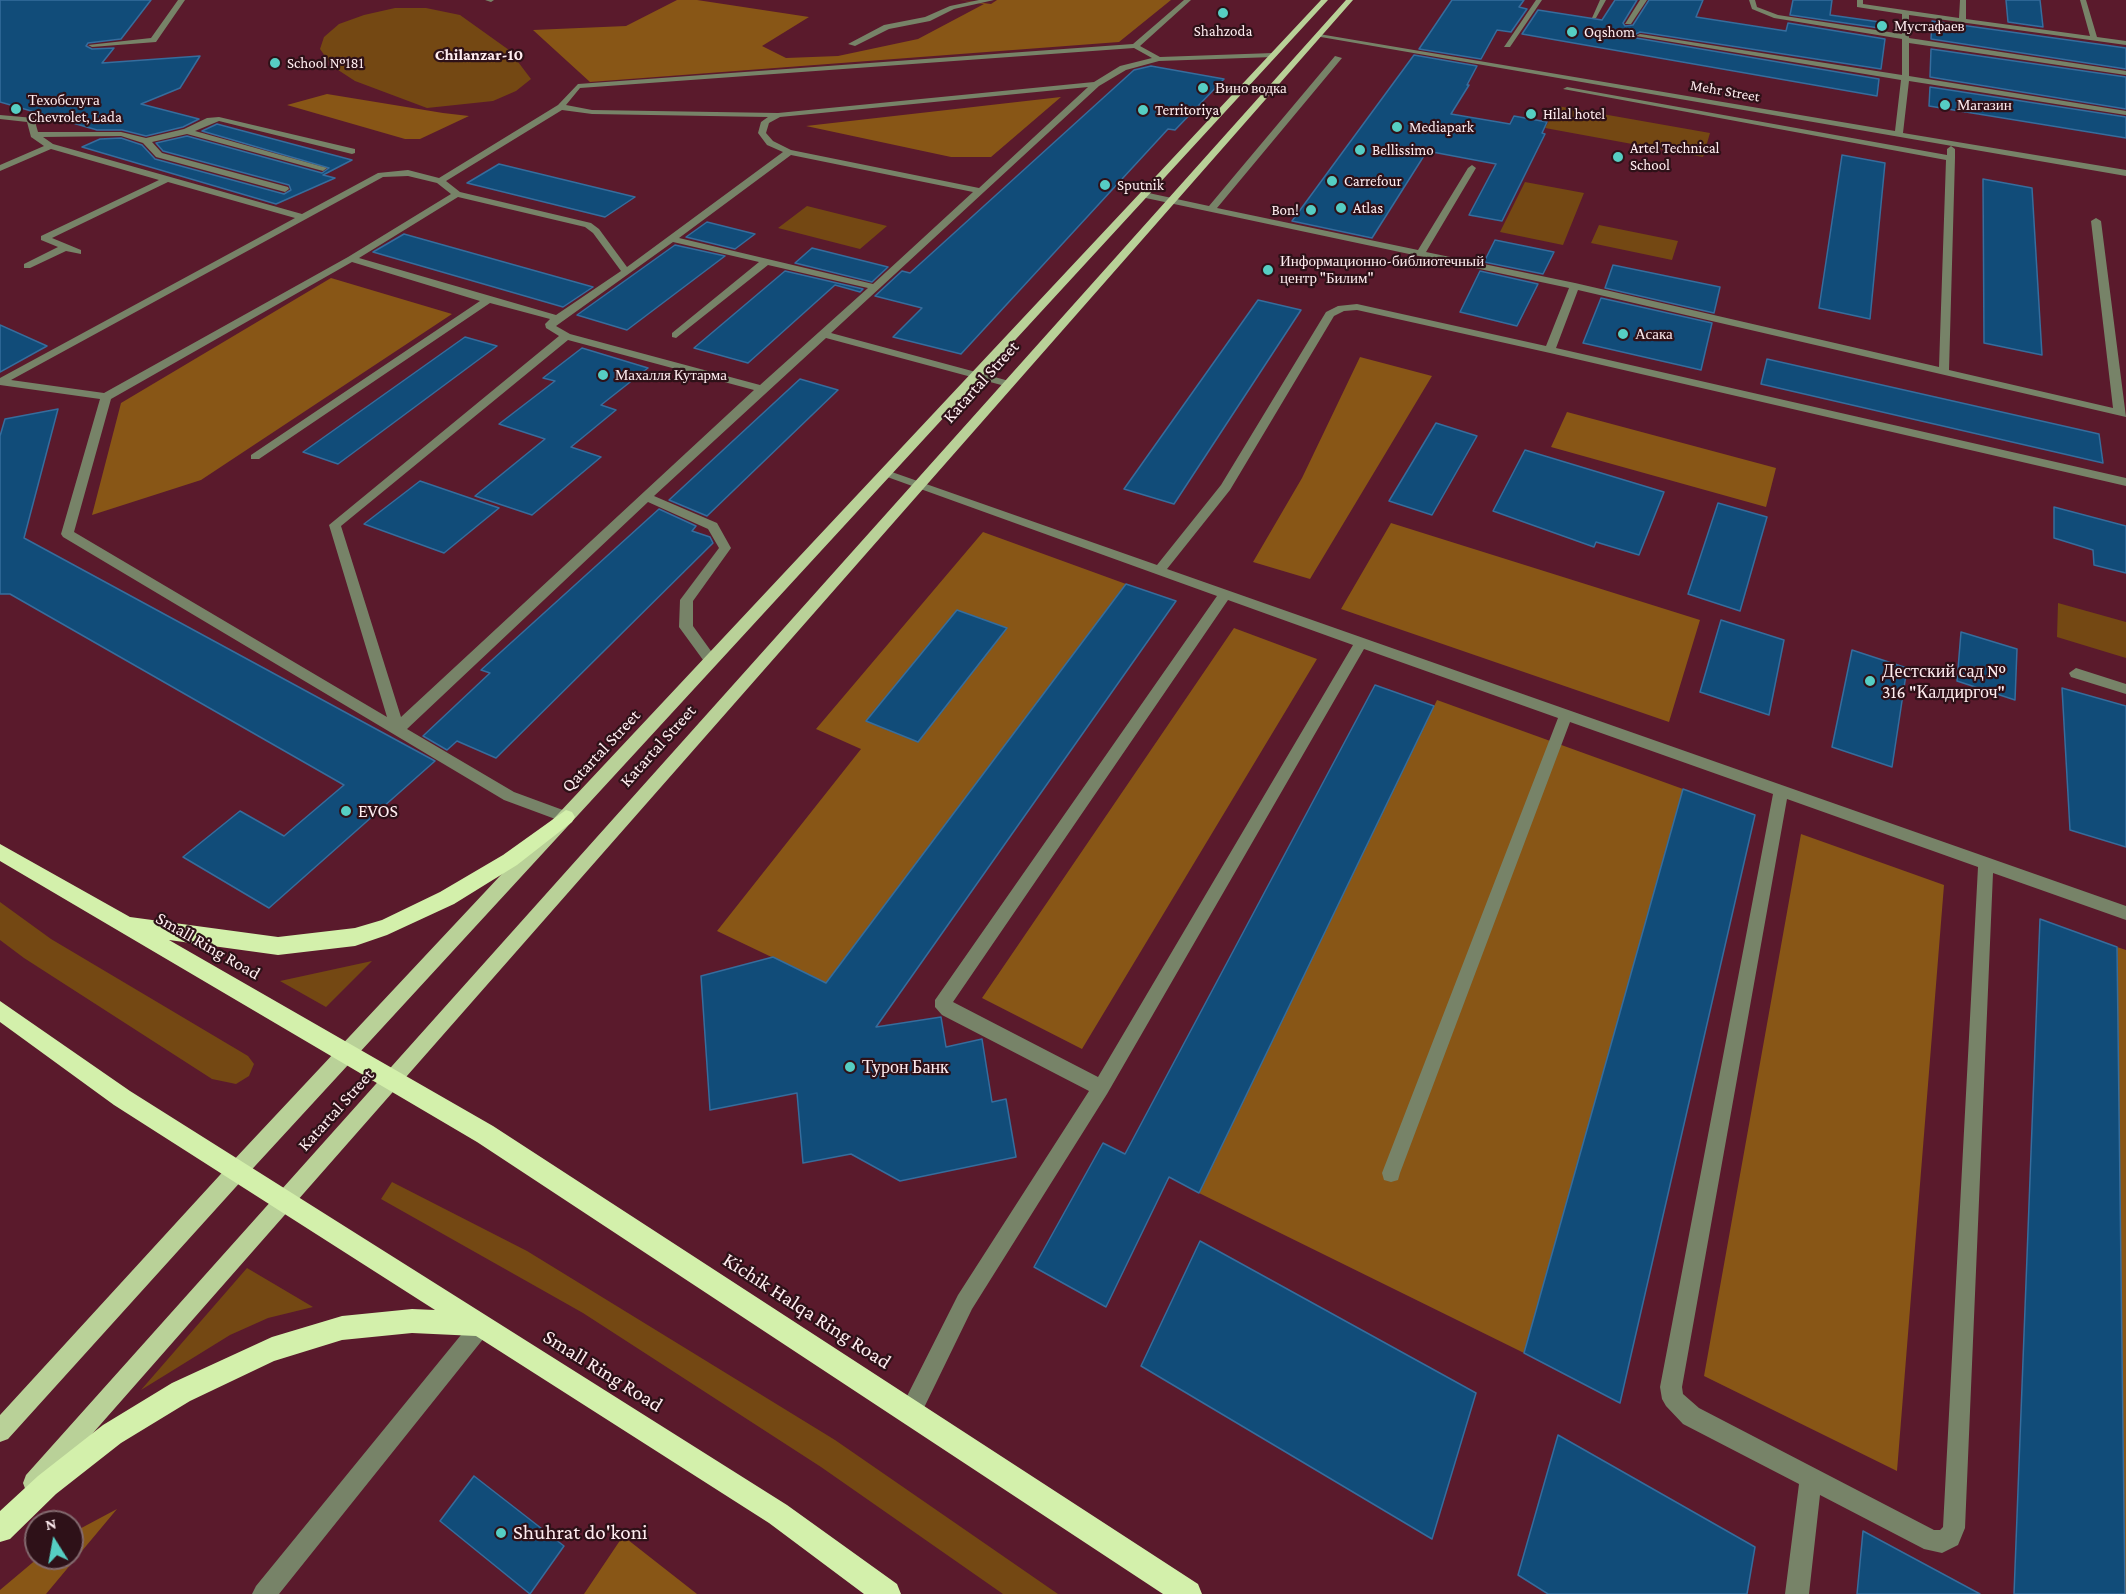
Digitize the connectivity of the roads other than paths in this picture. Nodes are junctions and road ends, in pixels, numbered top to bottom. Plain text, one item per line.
1 (182, 0) edge
2 (960, 0) edge
3 (991, 0) edge
4 (1188, 0) edge
5 (1324, 0) edge
6 (1350, 0) edge
7 (1539, 0) edge
8 (1603, 0) edge
9 (1644, 0) edge
10 (1752, 0) edge
11 (1962, 0) edge
12 (2083, 0) edge
13 (1860, 3) edge
14 (952, 7) junction
15 (1905, 12) junction
16 (1594, 17) dead end
17 (1857, 18) dead end
18 (1962, 20) junction
19 (1628, 22) dead end
20 (1645, 27) dead end
21 (1300, 29) junction
22 (1319, 31) junction
23 (1684, 33) junction
24 (1640, 36) dead end
25 (1906, 38) junction
26 (2094, 38) junction
27 (1680, 43) junction
28 (2126, 43) edge
29 (852, 44) dead end
30 (92, 45) dead end
31 (1507, 45) dead end
32 (1135, 46) junction
33 (1273, 55) junction
34 (1338, 58) dead end
35 (1392, 58) dead end
36 (1160, 59) junction
37 (1906, 69) junction
38 (2126, 73) edge
39 (1905, 78) junction
40 (1517, 80) dead end
41 (1096, 84) junction
42 (1562, 88) dead end
43 (2126, 104) edge
44 (561, 107) junction
45 (2126, 113) edge
46 (778, 115) junction
47 (0, 117) edge
48 (1900, 130) junction
49 (187, 131) junction
50 (34, 135) junction
51 (1952, 139) junction
52 (146, 141) junction
53 (50, 146) junction
54 (352, 151) dead end
55 (789, 152) junction
56 (1951, 158) junction
57 (2126, 163) edge
58 (0, 168) edge
59 (323, 168) dead end
60 (1472, 168) dead end
61 (2126, 173) edge
62 (167, 179) junction
63 (440, 181) junction
64 (285, 189) dead end
65 (980, 192) junction
66 (457, 194) junction
67 (1144, 195) junction
68 (1172, 200) junction
69 (1212, 208) junction
70 (301, 217) junction
71 (2096, 221) dead end
72 (673, 239) junction
73 (66, 247) junction
74 (78, 252) dead end
75 (1420, 252) junction
76 (351, 259) junction
77 (765, 262) junction
78 (27, 266) dead end
79 (626, 272) junction
80 (1575, 286) junction
81 (874, 287) junction
82 (488, 300) junction
83 (558, 318) junction
84 (824, 334) junction
85 (676, 335) dead end
86 (566, 336) junction
87 (1550, 350) junction
88 (1944, 373) junction
89 (976, 375) junction
90 (0, 382) edge
91 (1009, 384) junction
92 (762, 389) junction
93 (106, 397) junction
94 (2122, 413) edge
95 (255, 457) dead end
96 (885, 474) junction
97 (2126, 482) edge
98 (919, 486) junction
99 (646, 497) junction
100 (1160, 572) junction
101 (1225, 594) junction
102 (1361, 642) junction
103 (711, 661) junction
104 (2076, 674) dead end
105 (2126, 689) edge
106 (1566, 715) junction
107 (398, 729) junction
108 (1781, 791) junction
109 (566, 817) junction
110 (0, 852) edge
111 (1986, 863) junction
112 (2126, 913) edge
113 (124, 924) junction
114 (0, 1010) edge
115 (346, 1054) junction
116 (392, 1080) junction
117 (1101, 1088) junction
118 (237, 1171) junction
119 (1391, 1173) dead end
120 (284, 1202) junction
121 (481, 1326) junction
122 (911, 1410) junction
123 (0, 1431) edge
124 (1811, 1478) junction
125 (0, 1522) edge
126 (0, 1529) edge
127 (264, 1594) edge
128 (887, 1594) edge
129 (1188, 1594) edge
130 (1797, 1594) edge

1 - 30 street
2 - 14 street
3 - 14 street
4 - 32 street
5 - 21 main road, Katartal Street
6 - 22 main road, Katartal Street
7 - 31 street
8 - 16 street
9 - 19 street
10 - 25 street
11 - 18 street
12 - 26 street
13 - 15 street
13 - 17 street
14 - 29 street
15 - 18 street
15 - 25 street
18 - 26 street
20 - 23 street
21 - 22 main road
21 - 33 main road, Katartal Street
22 - 48 street, Mehr Street
22 - 68 main road, Katartal Street
23 - 27 street
23 - 37 street
24 - 27 street
25 - 37 street
25 - 38 street
26 - 28 street
27 - 39 street
32 - 36 street
32 - 44 street
33 - 36 street
33 - 67 main road, Katartal Street
34 - 69 street
35 - 40 street
36 - 41 street
37 - 39 street
37 - 43 street
39 - 45 street
39 - 48 street
41 - 46 street
41 - 65 street
42 - 56 street
44 - 46 street
44 - 63 street
46 - 55 street
47 - 50 street
48 - 51 street, Mehr Street
49 - 52 street
49 - 54 street
49 - 59 street
50 - 52 street
50 - 53 street
51 - 56 street
51 - 57 street, Mehr Street
51 - 61 street, Mehr Street
52 - 64 street
53 - 58 street
53 - 62 street
55 - 65 street
55 - 72 street
56 - 88 street
60 - 75 street
62 - 70 street
62 - 73 street
63 - 66 street
63 - 70 street
65 - 81 street
66 - 76 street
66 - 79 street
67 - 68 street
67 - 89 main road, Katartal Street
68 - 69 street
68 - 91 main road, Katartal Street
69 - 75 street
70 - 90 street
71 - 94 street
72 - 77 street
72 - 79 street
73 - 74 street
73 - 78 street
75 - 80 street
76 - 82 street
76 - 93 street
77 - 81 street
77 - 85 street
79 - 83 street
80 - 87 street
80 - 88 street
81 - 84 street
82 - 83 street
82 - 95 street
83 - 86 street
84 - 89 street
84 - 92 street
86 - 92 street
86 - 107 street
87 - 97 street
87 - 100 street
88 - 94 street
89 - 91 street
89 - 96 main road, Katartal Street
90 - 93 street
91 - 98 main road, Katartal Street
92 - 99 street
93 - 107 street
96 - 98 street
96 - 103 main road, Qatartal Street
98 - 100 street
98 - 116 main road, Katartal Street
99 - 103 street
99 - 107 street
100 - 101 street
101 - 102 street
101 - 117 street
102 - 106 street
102 - 117 street
103 - 109 main road, Qatartal Street
104 - 105 street
106 - 108 street
106 - 119 street
107 - 109 street
108 - 111 street
108 - 124 street
109 - 113 highway
109 - 115 main road, Qatartal Street
110 - 113 highway, Small Ring Road
111 - 112 street
111 - 124 street
113 - 115 highway, Small Ring Road
114 - 118 highway
115 - 116 highway, Small Ring Road
115 - 118 main road, Katartal Street
116 - 120 main road, Katartal Street
116 - 122 highway, Kichik Halqa Ring Road
117 - 122 street
118 - 120 highway, Small Ring Road
118 - 123 main road, Katartal Street
120 - 121 highway, Small Ring Road
120 - 125 main road, Katartal Street
121 - 126 highway
121 - 127 street
121 - 128 highway, Small Ring Road
122 - 129 highway, Kichik Halqa Ring Road
124 - 130 street

